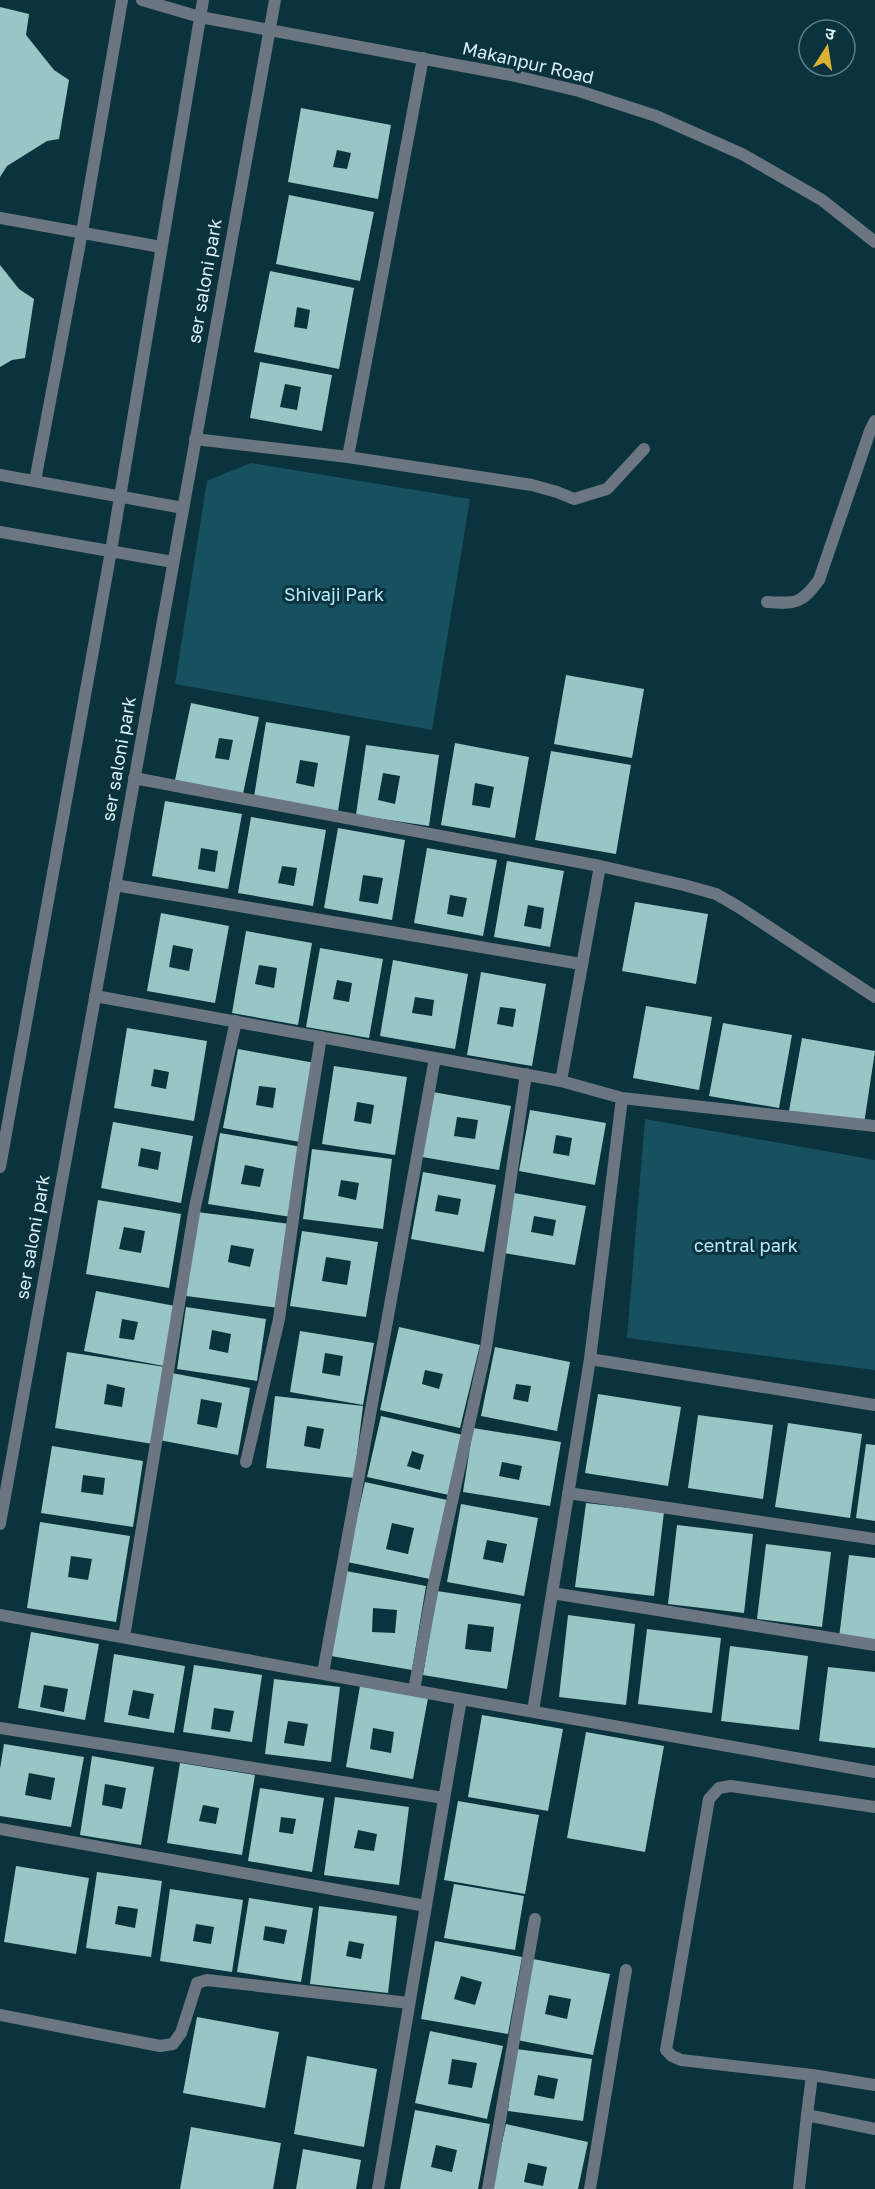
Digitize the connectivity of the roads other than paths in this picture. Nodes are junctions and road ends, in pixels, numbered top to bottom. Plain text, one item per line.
1 (122, 0) edge
2 (142, 0) edge
3 (203, 0) edge
4 (275, 0) edge
5 (200, 16) junction
6 (270, 30) junction
7 (423, 58) junction
8 (0, 218) edge
9 (82, 232) junction
10 (875, 242) edge
11 (161, 247) junction
12 (875, 421) edge
13 (195, 439) junction
14 (644, 449) dead end
15 (348, 457) junction
16 (0, 475) edge
17 (35, 482) junction
18 (120, 497) junction
19 (183, 508) junction
20 (0, 532) edge
21 (111, 551) junction
22 (173, 562) junction
23 (767, 602) dead end
24 (134, 778) junction
25 (600, 866) junction
26 (115, 885) junction
27 (581, 964) junction
28 (95, 996) junction
29 (875, 996) edge
30 (236, 1021) junction
31 (321, 1037) junction
32 (435, 1058) junction
33 (526, 1074) junction
34 (561, 1081) junction
35 (622, 1098) junction
36 (875, 1126) edge
37 (0, 1167) edge
38 (590, 1359) junction
39 (875, 1405) edge
40 (246, 1462) dead end
41 (568, 1493) junction
42 (0, 1524) edge
43 (875, 1539) edge
44 (552, 1593) junction
45 (0, 1615) edge
46 (124, 1637) junction
47 (875, 1645) edge
48 (323, 1673) junction
49 (414, 1690) junction
50 (461, 1699) junction
51 (533, 1711) junction
52 (0, 1728) edge
53 (875, 1772) edge
54 (444, 1798) junction
55 (875, 1807) edge
56 (0, 1828) edge
57 (426, 1906) junction
58 (535, 1919) dead end
59 (626, 1970) dead end
60 (409, 2003) junction
61 (0, 2015) edge
62 (812, 2075) junction
63 (875, 2085) edge
64 (807, 2115) junction
65 (875, 2129) edge
66 (378, 2189) edge
67 (488, 2189) edge
68 (590, 2189) edge
69 (799, 2189) edge

1 - 9 street
2 - 5 street, Makanpur Road
3 - 5 street
4 - 6 street, ser saloni park
5 - 6 street, Makanpur Road
5 - 11 street
6 - 7 street, Makanpur Road
6 - 13 street, ser saloni park
7 - 10 street, Makanpur Road
7 - 15 street
8 - 9 street
9 - 11 street
9 - 17 street
11 - 18 street
12 - 23 street
13 - 15 street
13 - 19 street, ser saloni park
14 - 15 street
16 - 17 street
17 - 18 street
18 - 19 street
18 - 21 street
19 - 22 street, ser saloni park
20 - 21 street
21 - 22 street
21 - 37 street
22 - 24 street, ser saloni park
24 - 25 street
24 - 26 street, ser saloni park
25 - 27 street
25 - 29 street
26 - 27 street
26 - 28 street, ser saloni park
27 - 34 street
28 - 30 street
28 - 42 street, ser saloni park
30 - 31 street
30 - 46 street
31 - 32 street
31 - 40 street
32 - 33 street
32 - 48 street
33 - 34 street
33 - 49 street
34 - 35 street
35 - 36 street
35 - 38 street
38 - 39 street
38 - 41 street
41 - 43 street
41 - 44 street
44 - 47 street
44 - 51 street
45 - 46 street
46 - 48 street
48 - 49 street
49 - 50 street
50 - 51 street
50 - 54 street
51 - 53 street
52 - 54 street
54 - 57 street
55 - 62 street
56 - 57 street
57 - 60 street
58 - 67 street
59 - 68 street
60 - 61 street
60 - 66 street
62 - 63 street
62 - 64 street
64 - 65 street
64 - 69 street

